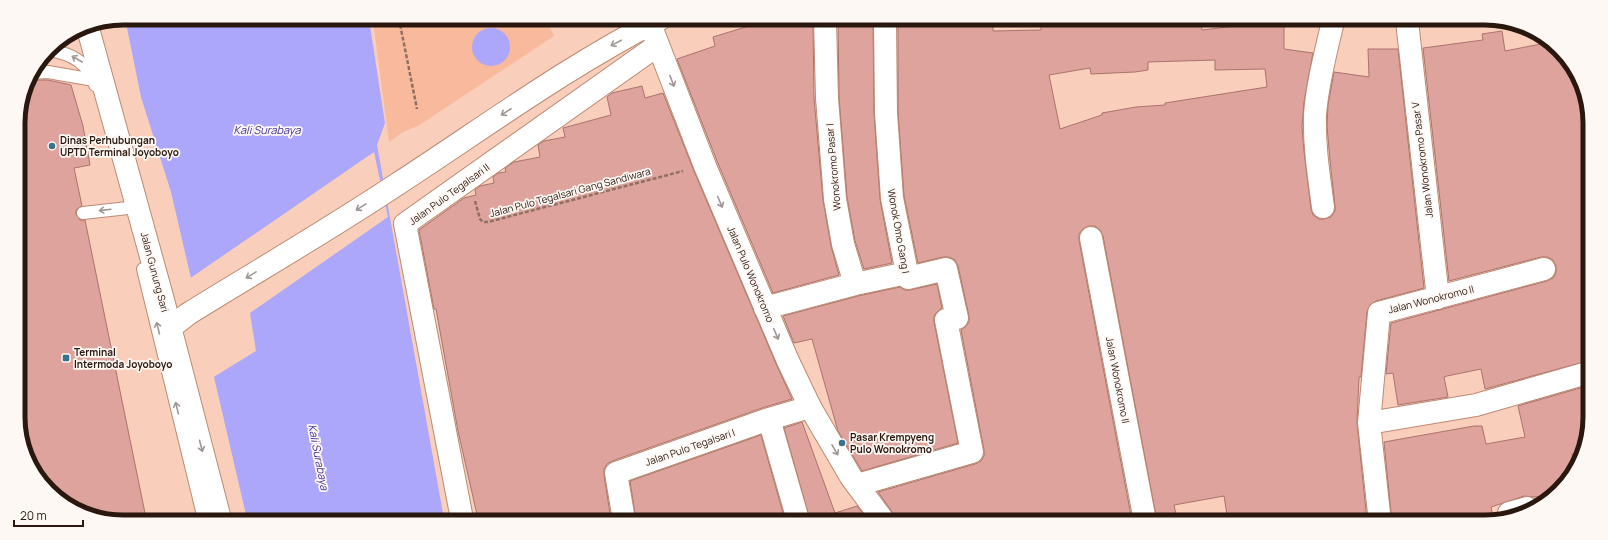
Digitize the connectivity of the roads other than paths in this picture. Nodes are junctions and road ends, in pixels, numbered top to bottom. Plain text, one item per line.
1 (649, 25) edge
2 (655, 25) edge
3 (825, 25) edge
4 (885, 25) edge
5 (1332, 25) edge
6 (1407, 25) edge
7 (89, 31) edge
8 (658, 45) junction
9 (56, 52) edge
10 (40, 72) edge
11 (94, 80) junction
12 (1323, 207) dead end
13 (128, 208) junction
14 (83, 213) dead end
15 (1091, 238) dead end
16 (1544, 269) dead end
17 (907, 273) junction
18 (855, 284) junction
19 (1438, 298) junction
20 (765, 308) junction
21 (170, 328) junction
22 (1583, 374) edge
23 (810, 407) junction
24 (769, 419) junction
25 (1369, 424) junction
26 (857, 485) junction
27 (203, 515) edge
28 (219, 515) edge
29 (461, 515) edge
30 (623, 515) edge
31 (797, 515) edge
32 (879, 515) edge
33 (1144, 515) edge
34 (1379, 515) edge

1 -> 21 street
2 - 8 street, Jalan Pulo Wonokromo
3 - 18 street, Wonokromo Pasar I
4 - 17 street, Wonok Omo Gang I
5 - 12 street
6 - 19 street, Jalan Wonokromo Pasar V
7 - 21 street, Jalan Gunung Sari
8 -> 20 street, Jalan Pulo Wonokromo
8 - 29 street, Jalan Pulo Tegalsari II
11 -> 9 lane
10 - 11 lane
11 - 13 lane
13 -> 14 lane
27 -> 13 lane
15 - 33 street, Jalan Wonokromo II
16 - 19 street, Jalan Wonokromo II
17 - 18 street
17 - 26 street, Wonok Omo Gang I
18 - 20 street
19 - 25 street, Jalan Wonokromo II
20 -> 23 street, Jalan Pulo Wonokromo
21 -> 28 street, Jalan Gunung Sari
22 - 25 street
23 - 24 street, Jalan Pulo Tegalsari I
23 -> 26 street, Jalan Pulo Wonokromo
24 - 30 street, Jalan Pulo Tegalsari I
24 - 31 street
25 - 34 street, Jalan Wonokromo II
26 - 32 street, Jalan Pulo Wonokromo

